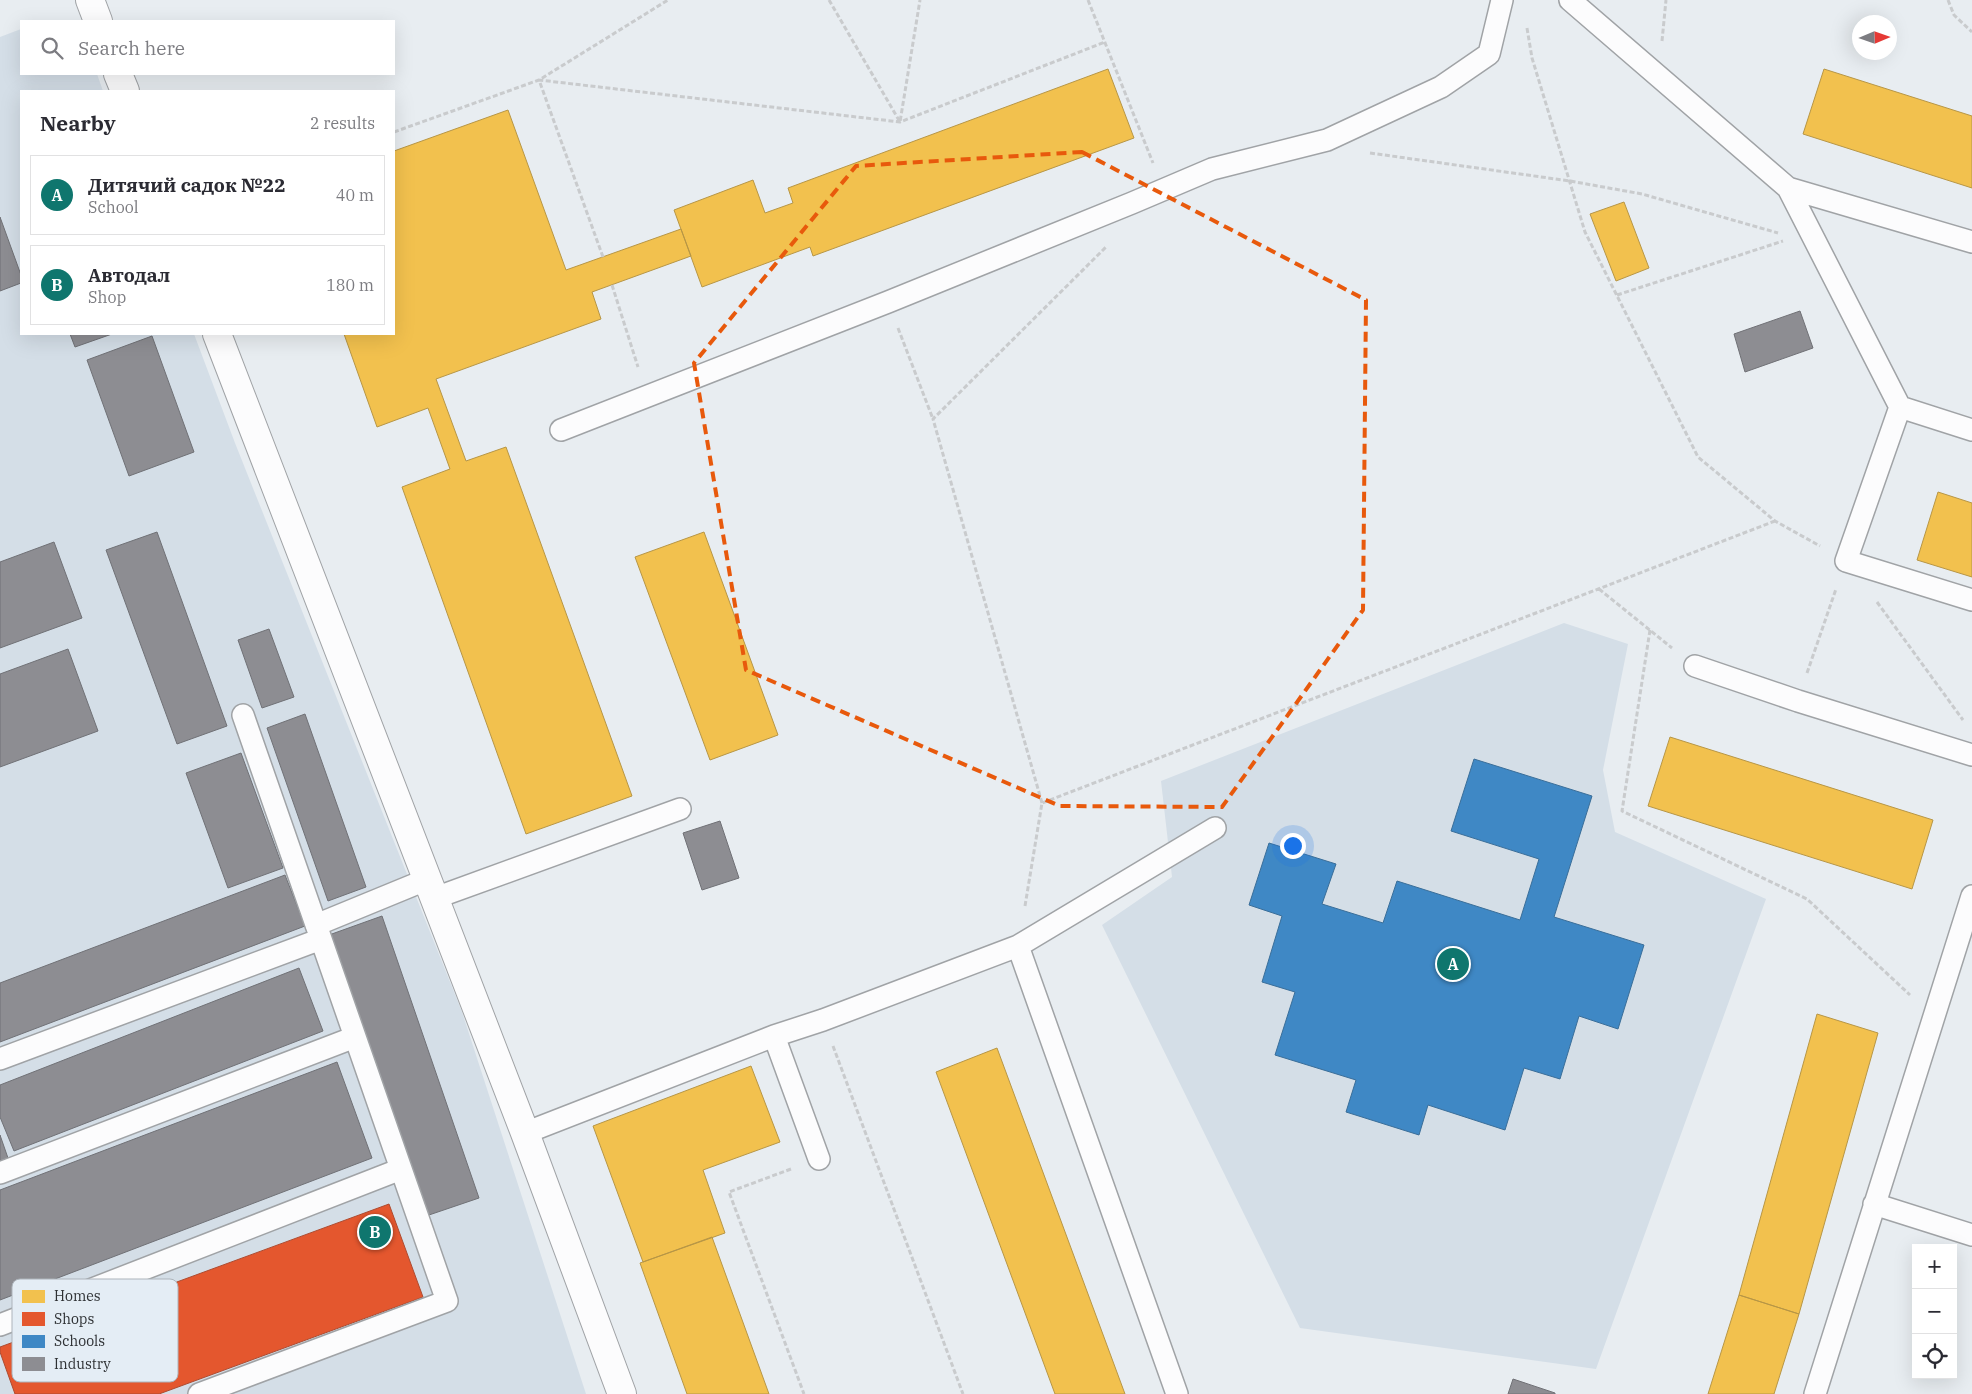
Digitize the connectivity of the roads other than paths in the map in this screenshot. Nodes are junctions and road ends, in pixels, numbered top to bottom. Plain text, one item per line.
1 (90, 0) edge
2 (1502, 0) edge
3 (1570, 0) edge
4 (98, 20) edge
5 (118, 75) edge
6 (125, 90) edge
7 (1788, 188) junction
8 (1972, 242) edge
9 (217, 335) edge
10 (1900, 407) junction
11 (561, 430) dead end
12 (1972, 430) edge
13 (1972, 600) edge
14 (1695, 666) road end
15 (243, 715) dead end
16 (1972, 755) edge
17 (680, 809) dead end
18 (1215, 828) dead end
19 (431, 888) junction
20 (1972, 896) edge
21 (318, 932) junction
22 (1018, 946) junction
23 (774, 1036) junction
24 (355, 1037) junction
25 (0, 1059) edge
26 (525, 1133) junction
27 (819, 1159) road end
28 (401, 1169) junction
29 (0, 1173) edge
30 (1874, 1204) junction
31 (1972, 1235) edge
32 (118, 1279) edge
33 (12, 1320) edge
34 (0, 1325) edge
35 (199, 1394) edge
36 (622, 1394) edge
37 (1177, 1394) edge
38 (1815, 1394) edge

1 - 4 street
2 - 11 lane
3 - 7 lane
5 - 6 street
7 - 8 lane
7 - 10 lane
9 - 19 street
10 - 12 lane
10 - 13 lane
14 - 16 lane
15 - 21 lane
17 - 19 lane
18 - 22 lane
19 - 21 lane
19 - 26 street
20 - 30 lane
21 - 24 lane
21 - 25 lane
22 - 23 lane
22 - 37 lane
23 - 26 lane
23 - 27 lane
24 - 28 lane
24 - 29 lane
26 - 36 street
28 - 32 lane
28 - 35 lane
30 - 31 lane
30 - 38 lane
33 - 34 lane

